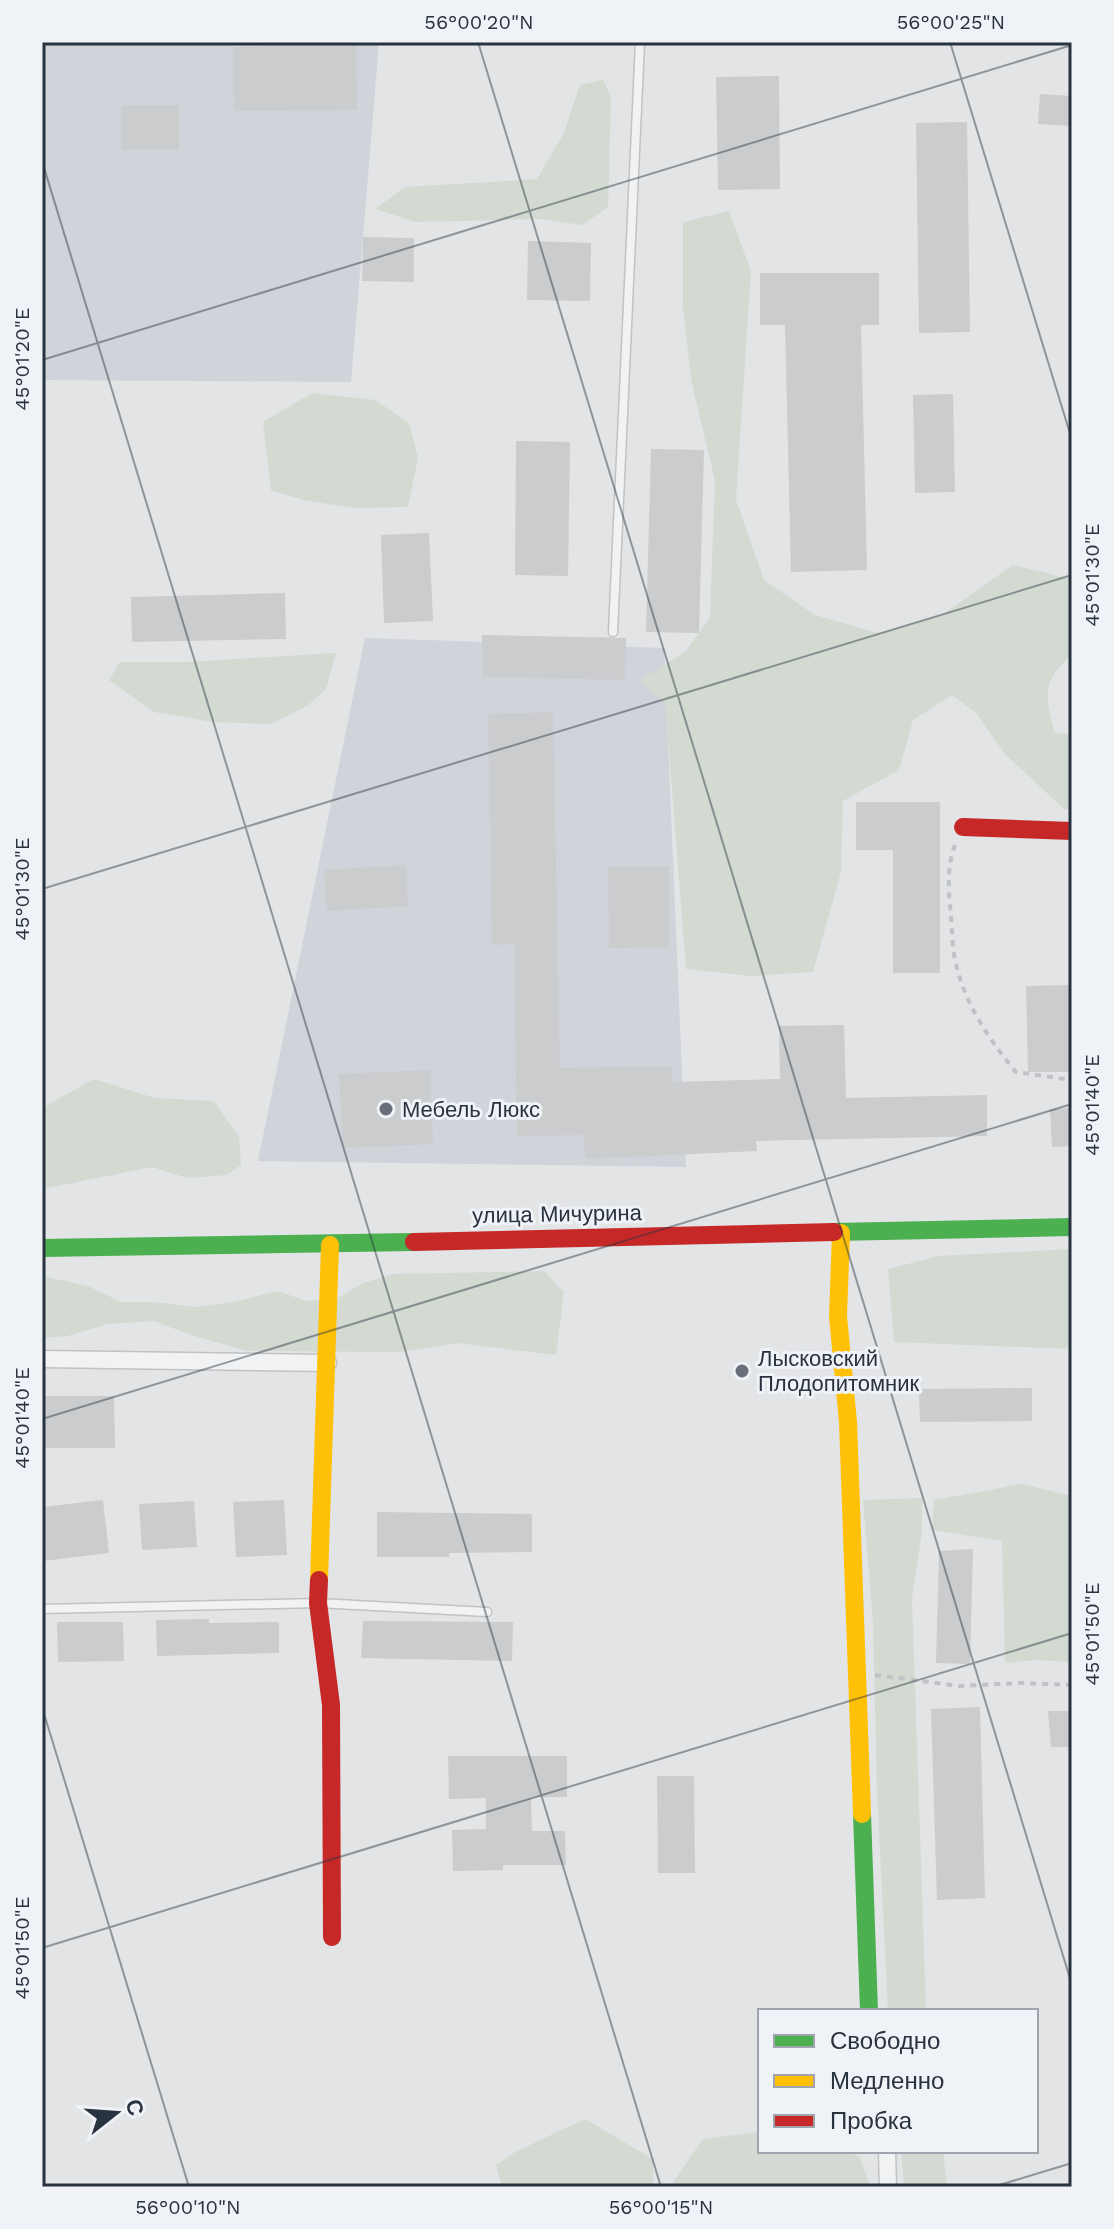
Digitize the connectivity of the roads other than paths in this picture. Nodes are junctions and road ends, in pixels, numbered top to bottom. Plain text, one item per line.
1 (640, 42) edge
2 (613, 632) dead end
3 (963, 827) road end
4 (1072, 831) edge
5 (1072, 1227) edge
6 (841, 1233) junction
7 (330, 1245) junction
8 (42, 1248) edge
9 (42, 1359) edge
10 (328, 1363) junction
11 (318, 1603) junction
12 (42, 1609) edge
13 (487, 1612) dead end
14 (332, 1937) dead end
15 (869, 2009) edge
16 (887, 2153) edge
17 (888, 2187) edge

1 - 2 lane
3 - 4 street
5 - 6 street, улица Мичурина
6 - 7 street, улица Мичурина
6 - 15 street
7 - 8 street, улица Мичурина
7 - 10 street
9 - 10 street
10 - 11 street
11 - 12 lane
11 - 13 lane
11 - 14 street
16 - 17 street

